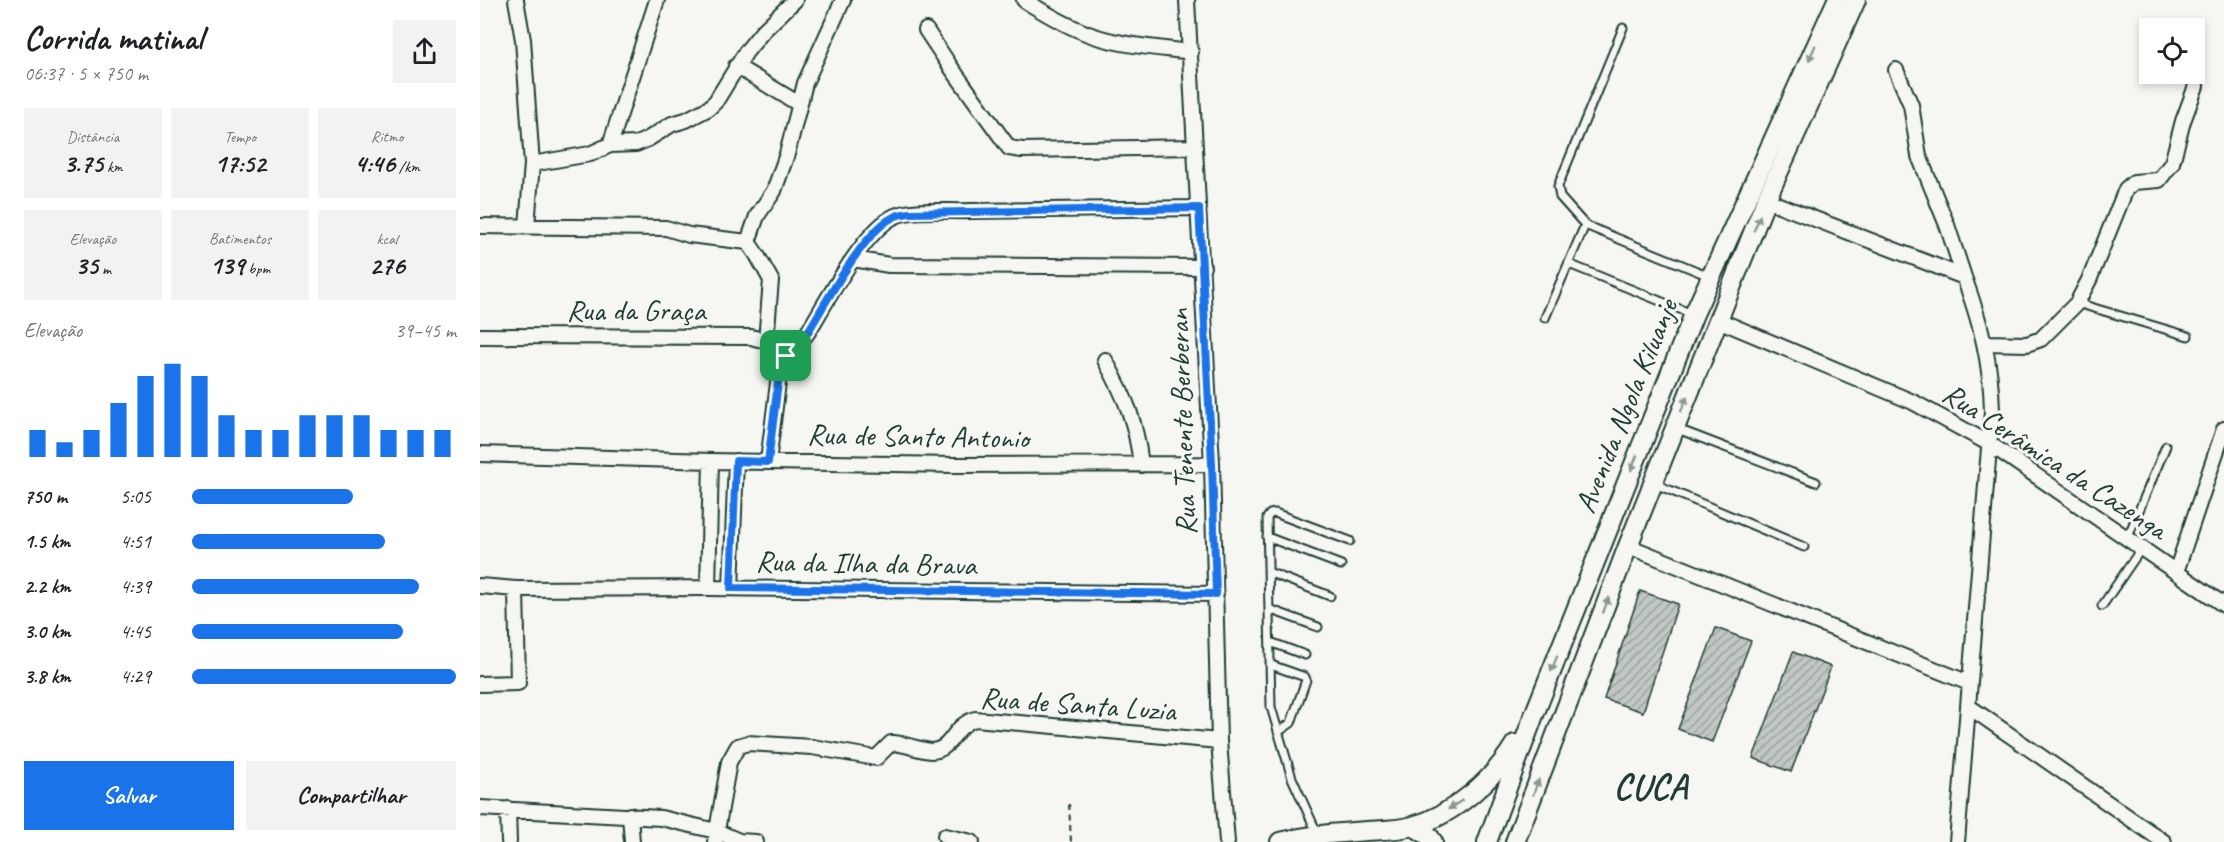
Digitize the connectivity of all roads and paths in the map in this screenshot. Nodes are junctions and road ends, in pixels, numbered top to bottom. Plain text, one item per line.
1 (516, 0) edge
2 (657, 0) edge
3 (795, 0) edge
4 (843, 0) edge
5 (1024, 0) edge
6 (1187, 0) edge
7 (1836, 0) edge
8 (1856, 0) edge
9 (1623, 28) dead end
10 (926, 30) dead end
11 (1191, 52) junction
12 (736, 66) junction
13 (1896, 70) dead end
14 (2196, 86) dead end
15 (799, 104) junction
16 (610, 145) junction
17 (1195, 147) junction
18 (532, 164) junction
19 (1766, 200) junction
20 (1199, 208) junction
21 (1585, 225) junction
22 (480, 226) edge
23 (527, 226) junction
24 (748, 242) junction
25 (853, 259) junction
26 (1569, 264) junction
27 (1203, 267) junction
28 (1711, 277) junction
29 (1964, 277) junction
30 (2077, 303) junction
31 (1694, 314) junction
32 (1545, 318) dead end
33 (1718, 320) junction
34 (480, 336) edge
35 (2188, 336) dead end
36 (766, 341) junction
37 (1986, 344) junction
38 (786, 356) junction
39 (1105, 360) dead end
40 (1675, 428) junction
41 (2224, 429) edge
42 (1990, 444) junction
43 (2166, 446) dead end
44 (480, 454) edge
45 (711, 461) junction
46 (736, 461) junction
47 (768, 462) junction
48 (1212, 464) junction
49 (1141, 465) junction
50 (1816, 482) dead end
51 (1653, 483) junction
52 (1268, 537) junction
53 (2127, 538) junction
54 (1350, 541) dead end
55 (1628, 546) junction
56 (1804, 547) dead end
57 (2141, 549) junction
58 (1341, 565) dead end
59 (1268, 572) junction
60 (2176, 572) junction
61 (480, 586) edge
62 (708, 588) junction
63 (731, 588) junction
64 (516, 589) junction
65 (1216, 594) junction
66 (1330, 596) dead end
67 (2224, 605) edge
68 (2102, 606) dead end
69 (1269, 609) junction
70 (1318, 627) dead end
71 (1270, 642) junction
72 (1305, 655) dead end
73 (1270, 664) junction
74 (1970, 682) junction
75 (480, 684) edge
76 (1968, 706) junction
77 (1534, 715) junction
78 (1278, 732) junction
79 (1219, 741) junction
80 (1069, 804) dead end
81 (480, 808) edge
82 (508, 809) junction
83 (630, 815) junction
84 (1413, 826) junction
85 (1318, 835) junction
86 (945, 836) dead end
87 (716, 837) edge
88 (2162, 841) edge
89 (508, 842) edge
90 (632, 842) edge
91 (756, 842) edge
92 (972, 842) edge
93 (1071, 842) edge
94 (1227, 842) edge
95 (1280, 842) edge
96 (1433, 842) edge
97 (1487, 842) edge
98 (1515, 842) edge
99 (1957, 842) edge

1 - 18 street
2 - 16 street
3 - 12 street
4 - 15 street
5 - 11 street
6 - 11 street, Rua Tenente Berberan
7 -> 28 main road, Avenida Ngola Kiluanje
8 - 19 main road, Avenida Ngola Kiluanje
9 - 21 lane
10 - 17 street
11 - 17 street, Rua Tenente Berberan
12 - 15 street
12 - 16 street
13 - 29 street
14 - 30 street
15 - 24 street
16 - 18 street
17 - 20 street, Rua Tenente Berberan
18 - 23 street
19 - 29 street
33 -> 19 main road, Avenida Ngola Kiluanje
20 - 25 street
20 - 27 street, Rua Tenente Berberan
21 - 26 lane
21 - 28 lane
22 - 23 street
23 - 24 street
24 - 36 street
25 - 27 street
25 - 38 street
26 - 31 lane
26 - 32 lane
27 - 48 street, Rua Tenente Berberan
28 - 31 main road, Avenida Ngola Kiluanje
29 - 37 street
30 - 35 lane
30 - 37 street
31 -> 77 main road, Avenida Ngola Kiluanje
40 -> 33 main road, Avenida Ngola Kiluanje
33 - 42 street, Rua Cerâmica da Cazenga
34 - 36 street, Rua da Graça
36 - 38 street, Rua da Graça
37 - 42 street
38 - 47 street
39 - 49 street
40 - 50 lane
40 - 51 main road, Avenida Ngola Kiluanje
41 - 60 street
42 - 53 street, Rua Cerâmica da Cazenga
42 - 74 street
43 - 53 lane
44 - 45 street, Rua de Santo Antonio
45 - 46 street, Rua de Santo Antonio
45 - 62 street
46 - 47 street, Rua de Santo Antonio
46 - 63 street
47 - 49 street, Rua de Santo Antonio
48 - 49 street, Rua de Santo Antonio
48 - 65 street, Rua Tenente Berberan
51 - 55 main road, Avenida Ngola Kiluanje
51 - 56 lane
52 - 54 lane
52 - 58 lane
52 - 59 lane
53 - 57 street, Rua Cerâmica da Cazenga
55 - 74 street
98 -> 55 main road, Avenida Ngola Kiluanje
57 - 60 street, Rua Cerâmica da Cazenga
57 - 68 lane
59 - 66 lane
59 - 69 lane
60 - 67 street, Rua Cerâmica da Cazenga
61 - 64 street, Rua da Ilha da Brava
62 - 63 street, Rua da Ilha da Brava
62 - 64 street, Rua da Ilha da Brava
63 - 65 street, Rua da Ilha da Brava
64 - 75 street
65 - 79 street, Rua Tenente Berberan
69 - 70 lane
69 - 71 lane
71 - 72 lane
71 - 73 lane
73 - 78 lane
73 - 78 lane
74 - 76 street
76 - 88 street
76 - 99 street
77 -> 84 main road
77 - 97 main road, Avenida Ngola Kiluanje
78 - 85 lane
79 - 87 street, Rua de Santa Luzia
79 - 94 street, Rua Tenente Berberan
80 - 93 path
81 - 82 street
82 - 83 street
82 - 89 street
83 - 87 street
83 - 90 street
84 - 85 main road
84 - 96 main road
85 - 95 main road
86 - 92 street
87 - 91 street

